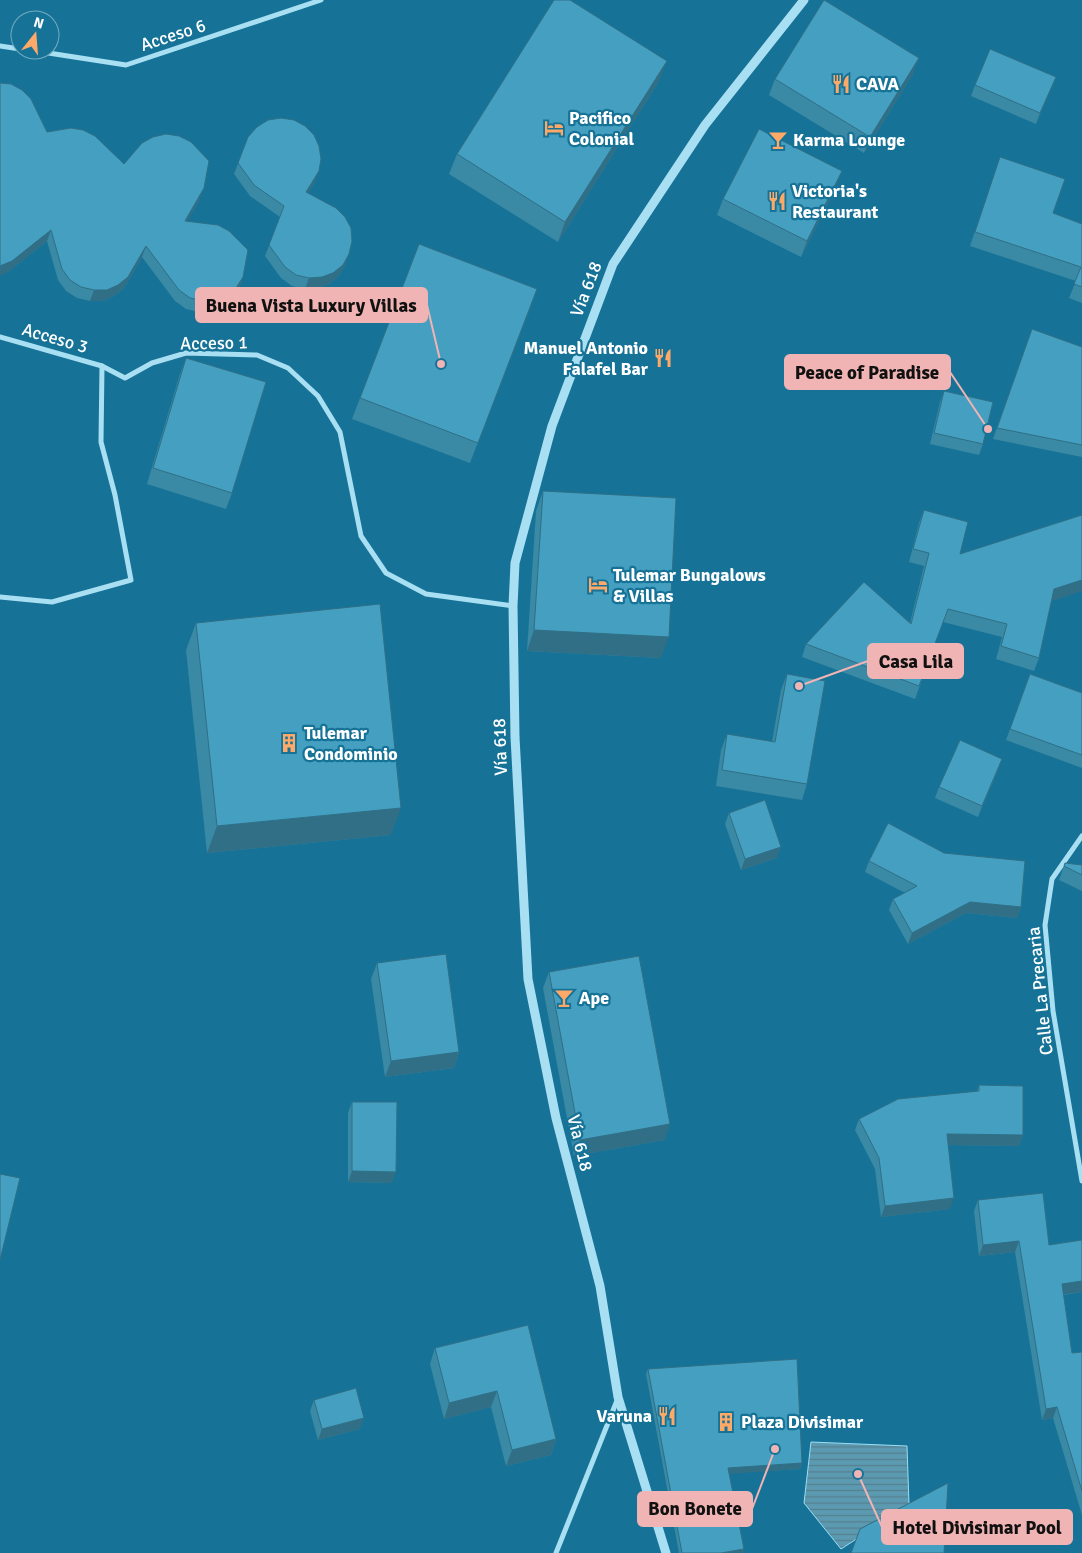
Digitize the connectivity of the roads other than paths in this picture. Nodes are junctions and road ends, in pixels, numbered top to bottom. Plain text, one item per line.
1 (321, 0) edge
2 (804, 0) edge
3 (60, 55) edge
4 (0, 337) edge
5 (102, 366) junction
6 (0, 597) edge
7 (513, 606) junction
8 (1082, 836) edge
9 (1082, 1180) edge
10 (618, 1397) junction
11 (556, 1553) edge
12 (666, 1553) edge

1 - 3 street, Acceso 6
2 - 7 street, Vía 618
4 - 5 street, Acceso 3
5 - 6 street
5 - 7 street, Acceso 1
7 - 10 street, Vía 618
8 - 9 street, Calle La Precaria
10 - 11 street
10 - 12 street, Vía 618

